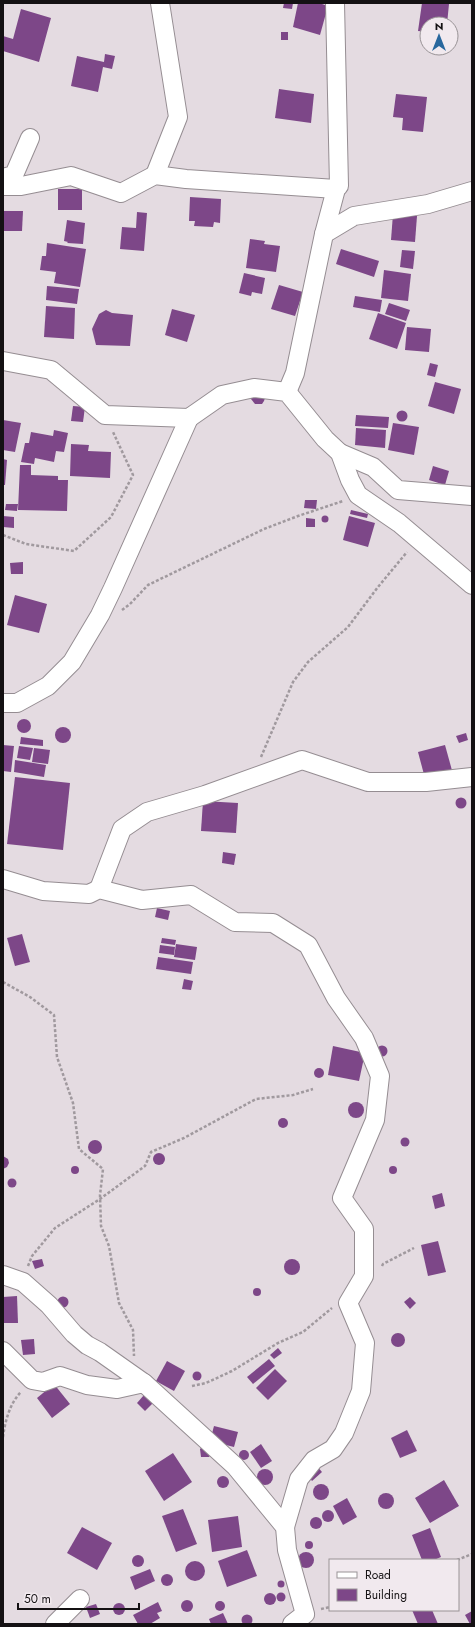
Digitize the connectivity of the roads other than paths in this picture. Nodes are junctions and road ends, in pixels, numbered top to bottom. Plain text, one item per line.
1 (160, 3) edge
2 (335, 3) edge
3 (30, 138) dead end
4 (155, 175) junction
5 (3, 178) edge
6 (3, 186) edge
7 (336, 190) junction
8 (472, 191) edge
9 (324, 234) junction
10 (3, 361) edge
11 (287, 392) junction
12 (189, 418) junction
13 (340, 453) junction
14 (472, 496) edge
15 (472, 585) edge
16 (3, 703) edge
17 (472, 778) edge
18 (3, 879) edge
19 (99, 889) junction
20 (3, 1275) edge
21 (3, 1351) edge
22 (138, 1379) junction
23 (285, 1526) junction
24 (80, 1599) dead end
25 (55, 1624) edge
26 (292, 1624) edge

1 - 4 street
2 - 7 street
3 - 5 street
4 - 6 street
4 - 7 street
7 - 9 street
8 - 9 street
9 - 11 street
10 - 12 street
11 - 12 street
11 - 13 street
12 - 16 street
13 - 14 street
13 - 15 street
17 - 19 street
18 - 19 street
19 - 23 street
20 - 22 street
21 - 22 street
22 - 23 street
23 - 26 street
24 - 25 street

